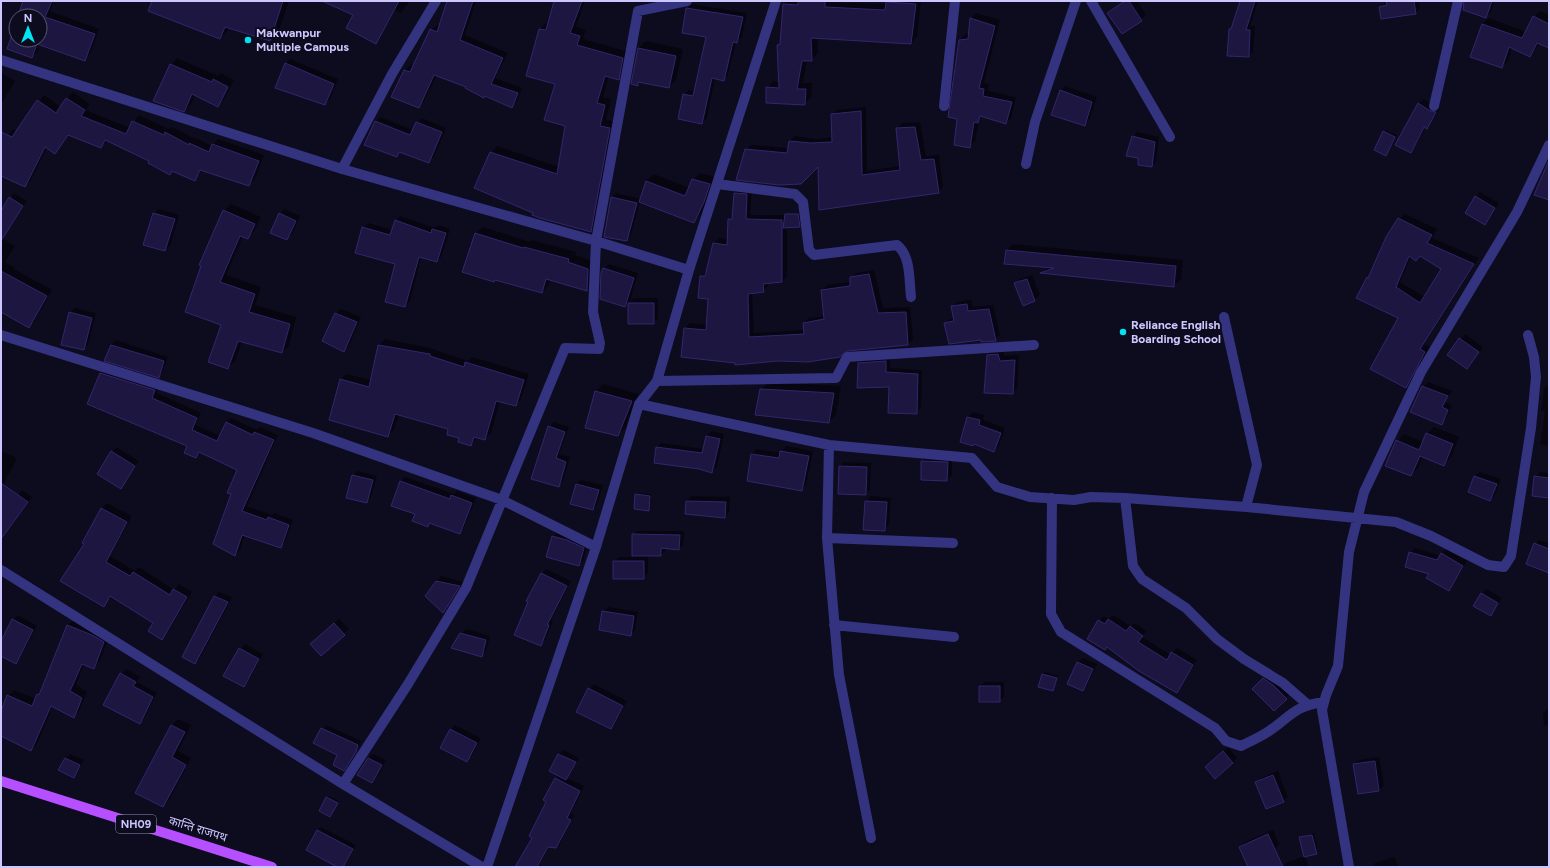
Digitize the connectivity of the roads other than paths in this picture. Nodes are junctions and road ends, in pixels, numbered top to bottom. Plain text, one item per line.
1 (436, 1) edge
2 (687, 1) edge
3 (776, 1) edge
4 (955, 1) edge
5 (1076, 1) edge
6 (1091, 1) edge
7 (1458, 1) edge
8 (1, 60) edge
9 (944, 106) dead end
10 (1434, 106) dead end
11 (1170, 137) dead end
12 (1549, 145) edge
13 (1026, 164) dead end
14 (342, 169) junction
15 (717, 184) junction
16 (596, 241) junction
17 (689, 270) junction
18 (911, 297) dead end
19 (1224, 317) dead end
20 (1, 335) edge
21 (1528, 335) dead end
22 (1034, 345) dead end
23 (657, 381) junction
24 (639, 404) junction
25 (828, 445) junction
26 (1052, 498) junction
27 (1125, 498) junction
28 (502, 500) junction
29 (1246, 507) junction
30 (1358, 518) junction
31 (827, 538) junction
32 (953, 543) dead end
33 (596, 547) junction
34 (1, 570) edge
35 (834, 625) junction
36 (954, 637) dead end
37 (1324, 702) junction
38 (1307, 704) junction
39 (1, 781) edge
40 (343, 784) junction
41 (871, 838) dead end
42 (272, 867) edge
43 (482, 867) edge
44 (487, 867) edge
45 (1349, 867) edge

1 - 14 street
2 - 16 street
3 - 15 street
4 - 9 street
5 - 13 street
6 - 11 street
7 - 10 street
8 - 14 street
12 - 30 street
14 - 16 street
15 - 17 street
15 - 18 street
16 - 17 street
16 - 28 street
17 - 23 street
19 - 29 street
20 - 28 street
21 - 30 street
22 - 23 street
23 - 24 street
24 - 25 street
24 - 33 street
25 - 26 street
25 - 31 street
26 - 27 street
26 - 38 street
27 - 29 street
27 - 38 street
28 - 33 street
28 - 40 street
29 - 30 street
30 - 37 street
31 - 32 street
31 - 35 street
33 - 44 street
34 - 40 street
35 - 36 street
35 - 41 street
37 - 38 street
37 - 45 street
39 - 42 main road, कान्ति राजपथ / NH09
40 - 43 street

